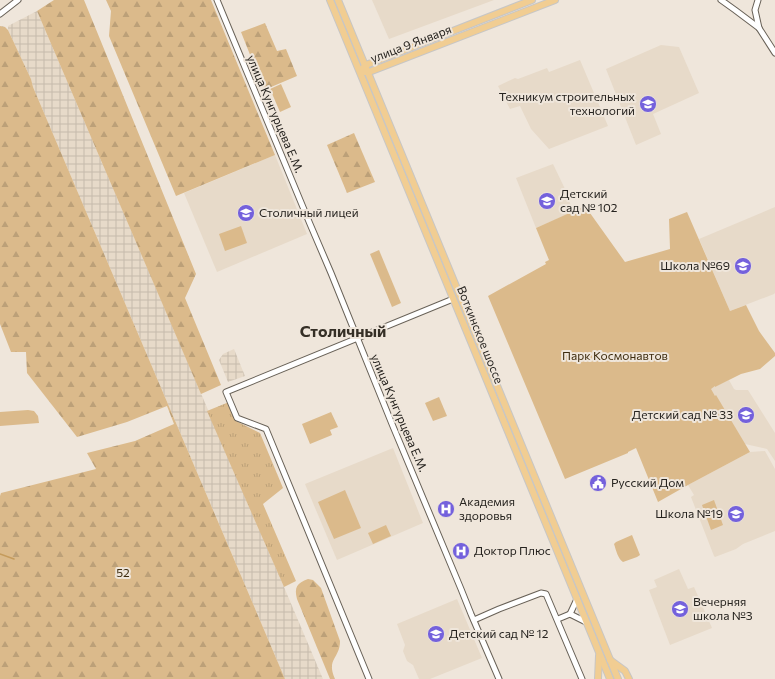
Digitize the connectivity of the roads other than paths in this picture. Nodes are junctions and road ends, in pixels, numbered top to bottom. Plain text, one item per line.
1 (18, 0) edge
2 (217, 0) edge
3 (330, 0) edge
4 (338, 0) edge
5 (532, 0) edge
6 (555, 0) edge
7 (720, 0) edge
8 (758, 0) edge
9 (541, 2) edge
10 (0, 14) edge
11 (759, 28) junction
12 (775, 53) edge
13 (366, 65) junction
14 (359, 72) junction
15 (369, 72) junction
16 (453, 299) junction
17 (357, 338) junction
18 (576, 599) junction
19 (570, 614) junction
20 (558, 619) junction
21 (474, 620) junction
22 (586, 622) junction
23 (599, 654) junction
24 (610, 660) junction
25 (369, 679) edge
26 (499, 679) edge
27 (582, 679) edge
28 (598, 679) edge
29 (610, 679) edge
30 (618, 679) edge
31 (629, 679) edge

1 - 10 street
2 - 17 street, улица Кунгурцева Е.М.
3 - 14 main road, Воткинское шоссе
4 - 13 main road, Воткинское шоссе
5 - 13 main road, улица 9 Января
6 - 9 main road, улица 9 Января
7 - 11 street
8 - 11 street
9 - 15 main road, улица 9 Января
11 - 12 street
13 - 14 main road, улица 9 Января
13 - 15 main road, Воткинское шоссе
14 - 15 main road, улица 9 Января
14 - 16 main road, Воткинское шоссе
15 - 24 main road, Воткинское шоссе
16 - 17 street
16 - 18 main road, Воткинское шоссе
17 - 21 street, улица Кунгурцева Е.М.
17 - 25 street
18 - 19 street
18 - 22 main road, Воткинское шоссе
19 - 20 street
19 - 22 street
20 - 21 street
20 - 27 street
21 - 26 street, улица Кунгурцева Е.М.
22 - 23 main road, Воткинское шоссе
23 - 28 main road
23 - 29 main road, Воткинское шоссе
24 - 30 main road, Воткинское шоссе
24 - 31 main road

